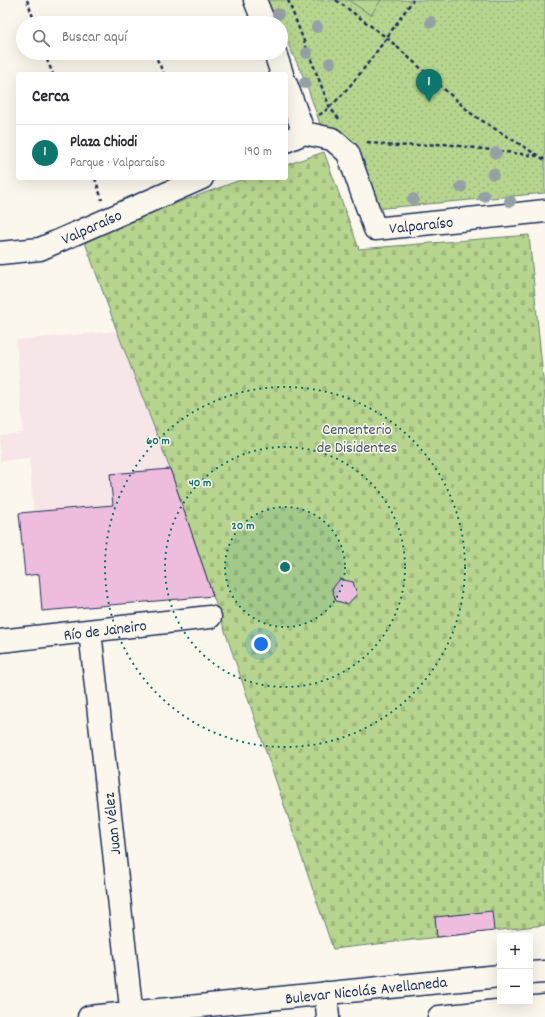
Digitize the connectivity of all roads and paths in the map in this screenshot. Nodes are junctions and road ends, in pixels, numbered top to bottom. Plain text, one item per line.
1 (27, 0) edge
2 (255, 0) edge
3 (288, 0) edge
4 (336, 0) edge
5 (413, 0) edge
6 (33, 16) edge
7 (261, 16) edge
8 (387, 38) junction
9 (47, 60) edge
10 (157, 60) edge
11 (277, 60) edge
12 (52, 72) edge
13 (163, 72) edge
14 (281, 72) edge
15 (288, 96) edge
16 (330, 108) junction
17 (342, 123) dead end
18 (295, 137) edge
19 (362, 139) dead end
20 (537, 156) junction
21 (545, 160) edge
22 (197, 180) edge
23 (545, 211) edge
24 (0, 253) edge
25 (210, 617) dead end
26 (90, 631) junction
27 (0, 641) edge
28 (545, 972) edge
29 (533, 973) edge
30 (497, 976) edge
31 (326, 993) junction
32 (545, 1006) edge
33 (131, 1015) edge
34 (89, 1017) edge
35 (328, 1017) edge
36 (439, 1017) edge

1 - 6 path
2 - 7 street
3 - 16 path
4 - 8 path
5 - 8 path
8 - 16 path
8 - 20 path
9 - 12 path
10 - 13 path
11 - 14 street
15 - 18 street
16 - 17 path
16 - 18 path
18 - 23 street, Valparaíso
19 - 20 path
20 - 21 path
22 - 24 street, Valparaíso
25 - 26 street, Río de Janeiro
26 - 27 street, Río de Janeiro
26 - 33 street, Juan Vélez
28 - 29 street
30 - 31 street, Bulevar Nicolás Avellaneda
31 - 33 street, Bulevar Nicolás Avellaneda
31 - 35 street
32 - 36 street
33 - 34 street, Bulevar Nicolás Avellaneda

